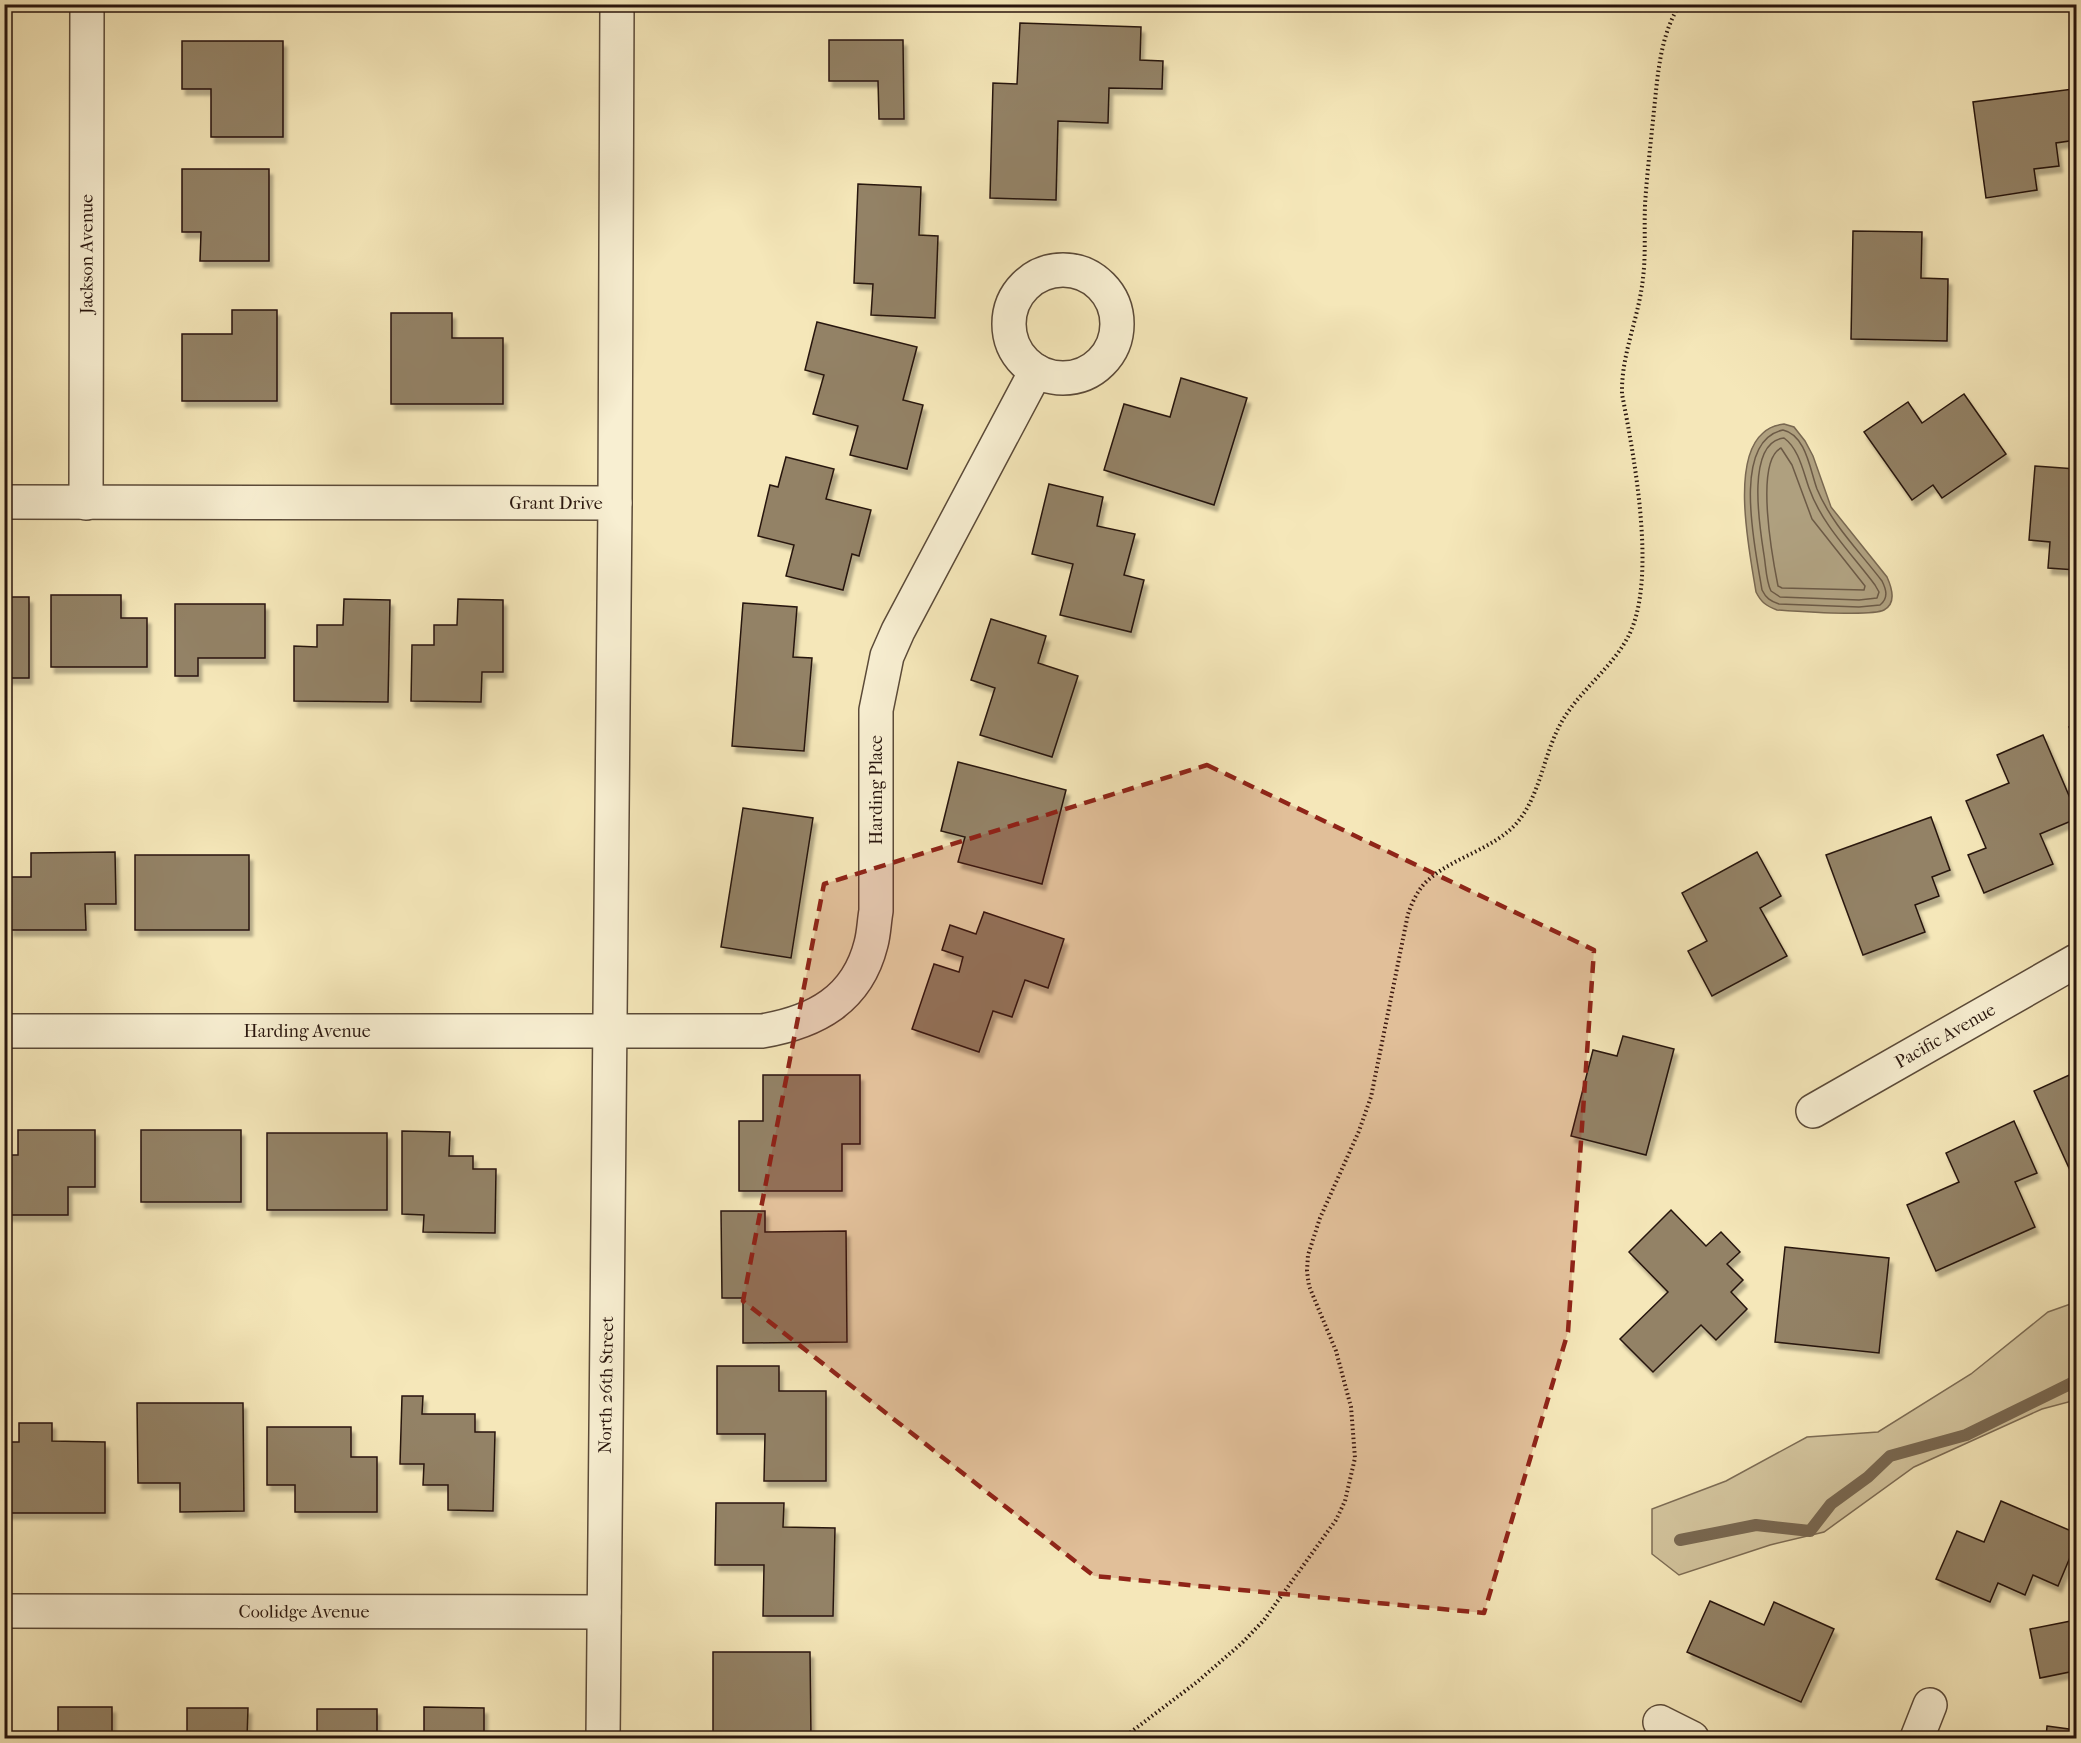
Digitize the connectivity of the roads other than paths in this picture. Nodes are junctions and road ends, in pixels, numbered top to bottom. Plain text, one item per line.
1 (87, 4) edge
2 (617, 4) edge
3 (1036, 371) dead end
4 (4, 502) edge
5 (86, 502) junction
6 (615, 502) junction
7 (2076, 961) edge
8 (4, 1031) edge
9 (609, 1031) junction
10 (1813, 1111) dead end
11 (4, 1611) edge
12 (604, 1612) junction
13 (1930, 1705) dead end
14 (1660, 1722) dead end
15 (603, 1738) edge
16 (1692, 1738) edge
17 (1917, 1738) edge

1 - 5 street, Jackson Avenue
2 - 6 street
3 - 9 street, Harding Place
4 - 5 street, Grant Drive
5 - 6 street, Grant Drive
6 - 9 street, Grant Drive
7 - 10 street, Pacific Avenue
8 - 9 street, Harding Avenue
9 - 12 street, North 26th Street
11 - 12 street, Coolidge Avenue
12 - 15 street, North 26th Street
13 - 17 street
14 - 16 street

